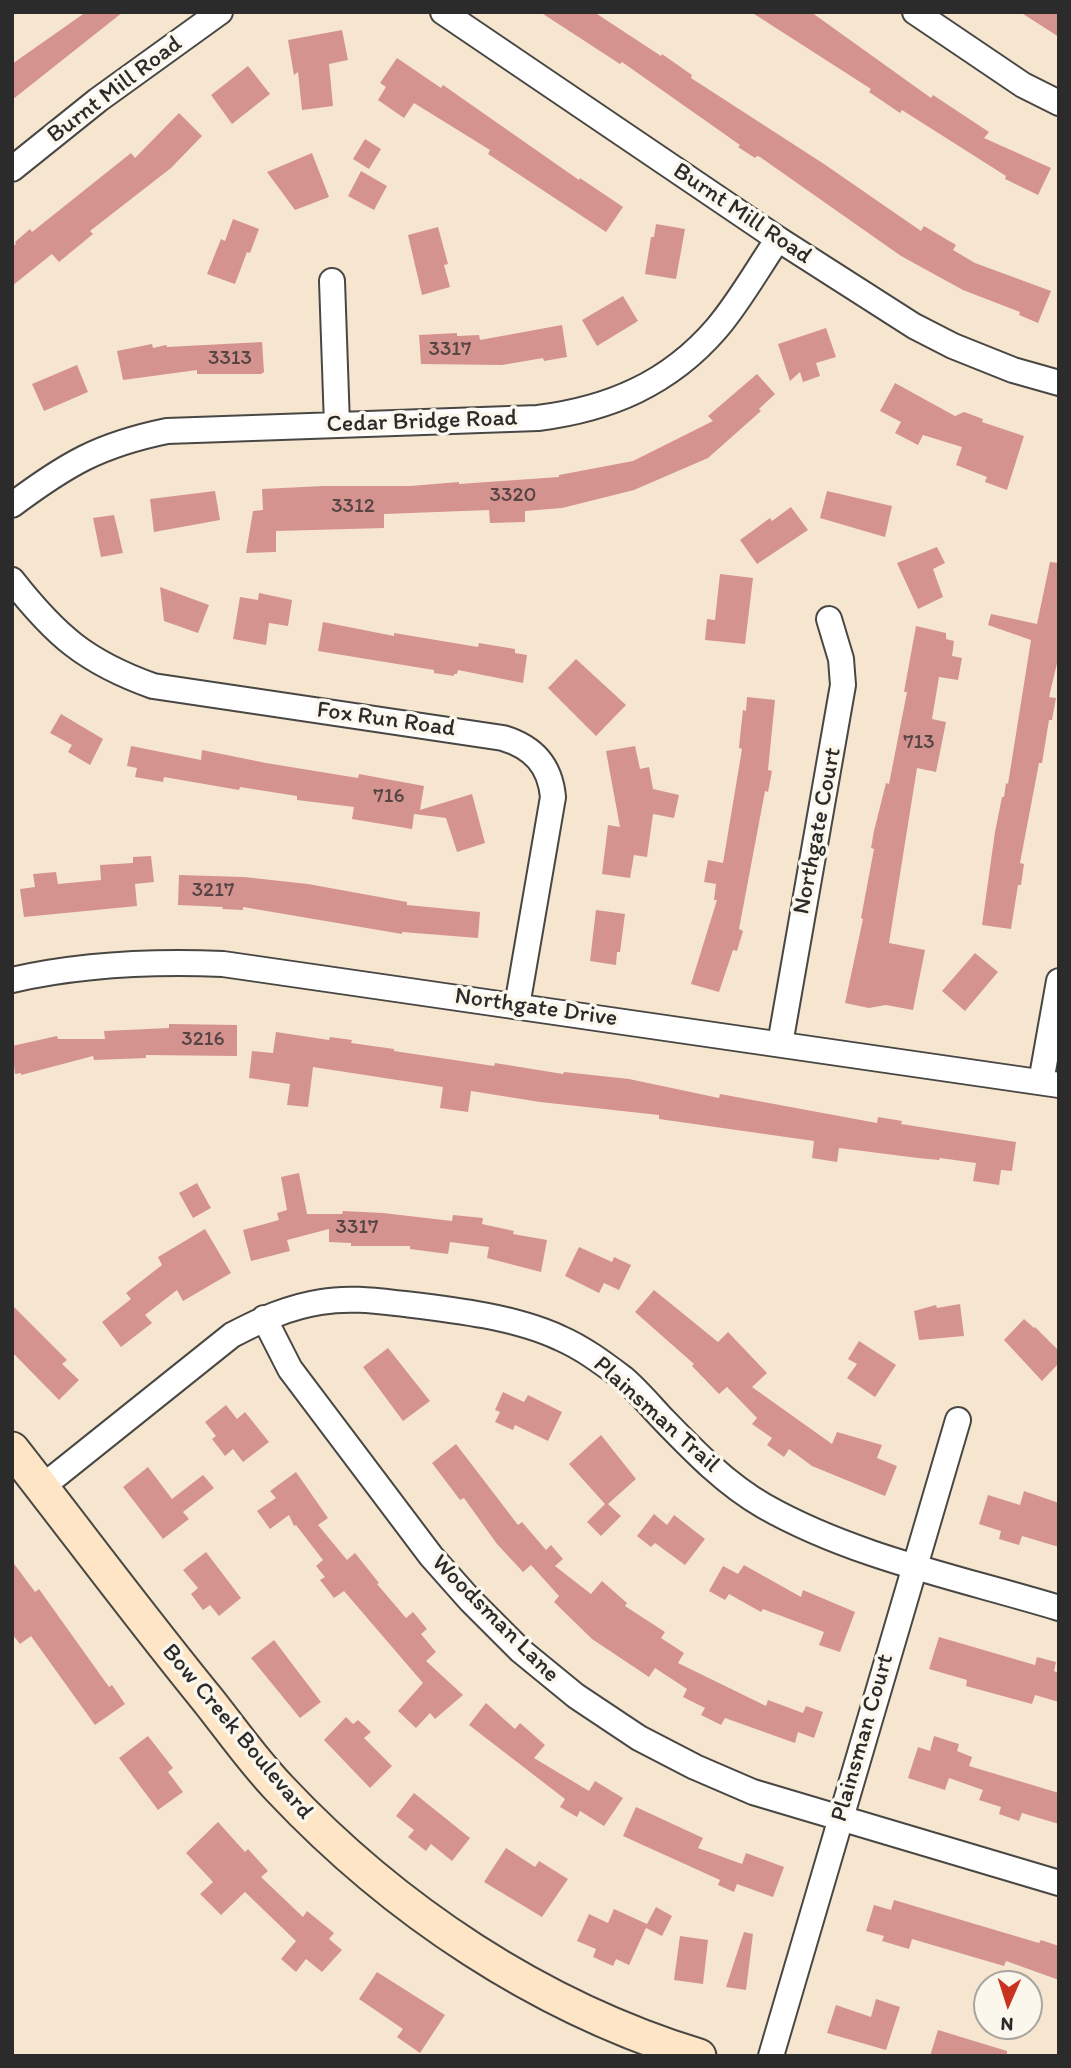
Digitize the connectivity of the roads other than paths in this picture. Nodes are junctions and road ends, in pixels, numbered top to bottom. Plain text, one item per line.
1 (220, 12) edge
2 (443, 12) edge
3 (915, 12) edge
4 (1059, 103) edge
5 (12, 169) edge
6 (778, 239) junction
7 (332, 281) dead end
8 (1059, 383) edge
9 (337, 425) junction
10 (12, 505) edge
11 (12, 580) edge
12 (829, 620) dead end
13 (12, 980) edge
14 (1059, 981) edge
15 (517, 1006) junction
16 (780, 1044) junction
17 (1050, 1084) edge
18 (264, 1318) junction
19 (958, 1420) dead end
20 (12, 1448) edge
21 (42, 1487) junction
22 (914, 1565) junction
23 (1059, 1608) edge
24 (839, 1818) junction
25 (1059, 1884) edge
26 (699, 2056) edge
27 (771, 2056) edge

1 - 5 street, Burnt Mill Road
2 - 6 street, Burnt Mill Road
3 - 4 street
6 - 8 street, Burnt Mill Road
6 - 9 street, Cedar Bridge Road
7 - 9 street
9 - 10 street, Cedar Bridge Road
11 - 15 street, Fox Run Road
12 - 16 street, Northgate Court
13 - 15 street, Northgate Drive
14 - 17 street
15 - 16 street, Northgate Drive
16 - 17 street, Northgate Drive
18 - 21 street, Plainsman Trail
18 - 22 street, Plainsman Trail
18 - 24 street, Woodsman Lane
19 - 22 street, Plainsman Court
20 - 21 street, Bow Creek Boulevard
21 - 26 street, Bow Creek Boulevard
22 - 23 street, Plainsman Trail
22 - 24 street, Plainsman Court
24 - 25 street, Woodsman Lane
24 - 27 street, Plainsman Court

